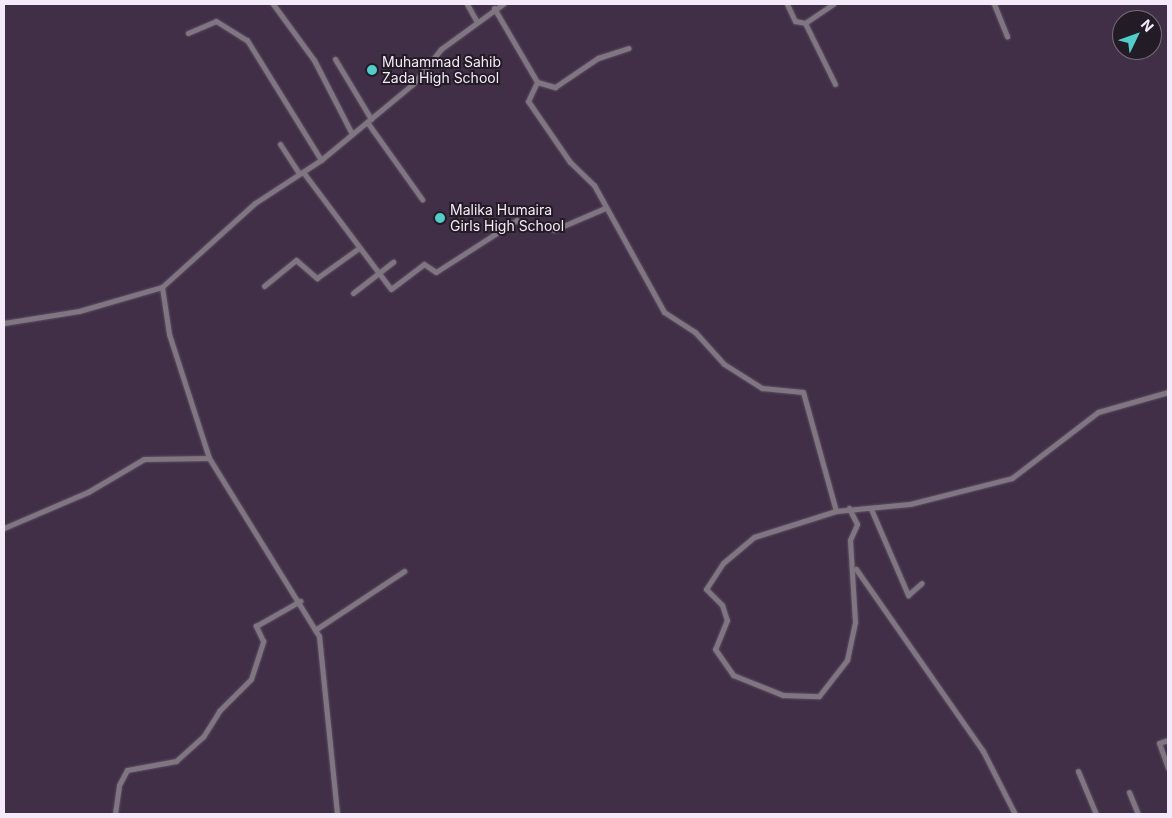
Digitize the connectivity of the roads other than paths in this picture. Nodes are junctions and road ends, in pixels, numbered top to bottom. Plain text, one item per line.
1 (273, 4) edge
2 (467, 4) edge
3 (503, 4) edge
4 (787, 4) edge
5 (833, 4) edge
6 (994, 4) edge
7 (494, 8) junction
8 (476, 20) junction
9 (805, 23) junction
10 (188, 33) dead end
11 (1007, 38) dead end
12 (628, 48) dead end
13 (335, 59) dead end
14 (537, 82) junction
15 (835, 84) dead end
16 (369, 121) junction
17 (352, 134) junction
18 (280, 144) dead end
19 (321, 160) junction
20 (301, 172) junction
21 (422, 199) dead end
22 (605, 208) junction
23 (517, 220) dead end
24 (554, 230) dead end
25 (359, 248) junction
26 (393, 262) dead end
27 (378, 274) junction
28 (162, 286) junction
29 (264, 286) dead end
30 (353, 293) dead end
31 (4, 323) edge
32 (1168, 392) edge
33 (209, 458) junction
34 (849, 508) junction
35 (870, 509) junction
36 (836, 512) junction
37 (4, 528) edge
38 (855, 569) junction
39 (404, 571) dead end
40 (922, 583) dead end
41 (300, 601) junction
42 (315, 630) junction
43 (1168, 740) edge
44 (1168, 768) edge
45 (1078, 771) dead end
46 (1129, 792) dead end
47 (115, 814) edge
48 (337, 814) edge
49 (1015, 814) edge
50 (1096, 814) edge
51 (1138, 814) edge

1 - 17 street
2 - 8 street
3 - 7 street
4 - 9 street
5 - 9 street
6 - 11 street
7 - 8 street
7 - 14 street
8 - 16 street
9 - 15 street
10 - 19 street
12 - 14 street
13 - 16 street
14 - 22 street
16 - 17 street
16 - 21 street
17 - 19 street
18 - 20 street
19 - 20 street
20 - 25 street
20 - 28 street
22 - 24 street
22 - 36 street
23 - 27 street
25 - 27 street
25 - 29 street
26 - 27 street
27 - 30 street
28 - 31 street
28 - 33 street
32 - 35 street
33 - 37 street
33 - 41 street
34 - 35 street
34 - 36 street
34 - 38 street
35 - 40 street
36 - 38 street
38 - 49 street
39 - 42 street
41 - 42 street
41 - 47 street
42 - 48 street
43 - 44 street
45 - 50 street
46 - 51 street

